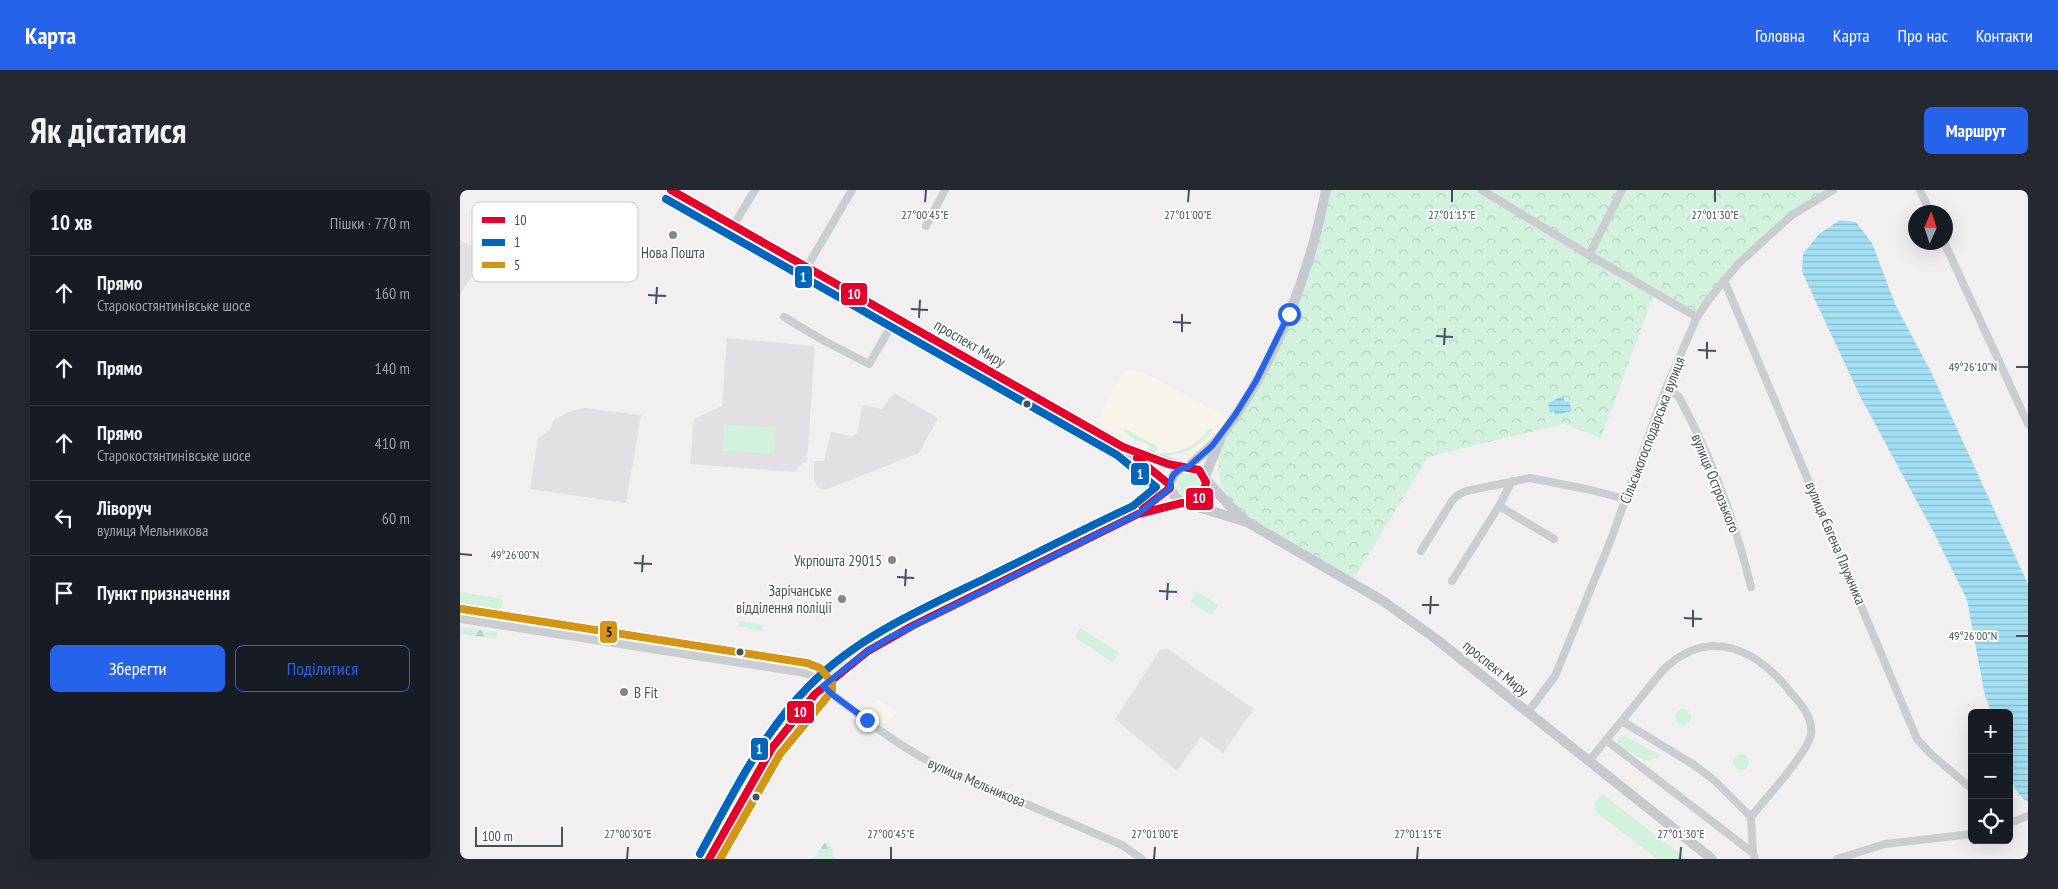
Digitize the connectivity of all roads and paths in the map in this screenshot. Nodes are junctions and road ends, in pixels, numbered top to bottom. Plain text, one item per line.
1 (671, 190) edge
2 (755, 190) edge
3 (852, 190) edge
4 (945, 190) edge
5 (1326, 190) edge
6 (1482, 190) edge
7 (1622, 190) edge
8 (1832, 190) edge
9 (1920, 190) edge
10 (1927, 205) edge
11 (734, 226) junction
12 (926, 226) dead end
13 (1948, 250) edge
14 (1589, 255) junction
15 (807, 268) junction
16 (1724, 280) junction
17 (784, 317) dead end
18 (1697, 317) junction
19 (896, 318) junction
20 (1666, 388) junction
21 (2028, 424) edge
22 (1223, 433) junction
23 (1123, 447) junction
24 (1186, 467) junction
25 (1206, 478) junction
26 (1512, 481) junction
27 (1170, 486) junction
28 (1625, 499) junction
29 (1185, 503) junction
30 (1499, 506) junction
31 (1138, 514) junction
32 (1247, 522) junction
33 (1554, 539) dead end
34 (1421, 551) dead end
35 (1452, 581) dead end
36 (1751, 587) dead end
37 (460, 619) edge
38 (823, 686) junction
39 (1528, 712) junction
40 (1622, 721) junction
41 (1606, 740) junction
42 (1589, 761) junction
43 (1968, 786) edge
44 (2028, 816) edge
45 (1751, 817) junction
46 (2013, 822) edge
47 (1968, 834) edge
48 (1754, 856) edge
49 (709, 859) edge
50 (1142, 859) edge
51 (1712, 859) edge
52 (1837, 859) edge

1 - 11 main road, проспект Миру
2 - 11 street
3 - 15 street
4 - 12 street
5 - 22 main road
6 - 14 street
7 - 14 street
8 - 16 street, Сільськогосподарська вулиця
9 - 10 street
11 - 15 main road, проспект Миру
13 - 21 street
14 - 18 street
15 - 19 main road, проспект Миру
16 - 18 street, Сільськогосподарська вулиця
16 - 43 street, вулиця Євгена Плужника
17 - 19 street
18 - 20 street, Сільськогосподарська вулиця
19 - 23 main road, проспект Миру
20 - 28 street, Сільськогосподарська вулиця
20 - 36 street, вулиця Острозького
22 - 24 main road
22 - 25 main road
23 - 24 main road, проспект Миру
23 - 27 main road, проспект Миру
24 - 25 main road
24 - 27 main road
25 - 29 main road
25 - 32 main road, проспект Миру
26 - 28 street
26 - 30 street
26 - 34 street
27 - 29 main road
27 - 31 main road
28 - 39 street, Сільськогосподарська вулиця
29 - 31 main road
29 - 32 main road, проспект Миру
30 - 33 street
30 - 35 street
31 - 38 main road
32 - 39 main road, проспект Миру
37 - 38 street, вулиця Мельникова
38 - 49 main road
38 - 50 street, вулиця Мельникова
39 - 42 main road, проспект Миру
40 - 41 street
40 - 45 street
40 - 45 street
41 - 42 street
41 - 48 street
42 - 51 main road, проспект Миру
44 - 46 street
45 - 48 street
47 - 52 street

